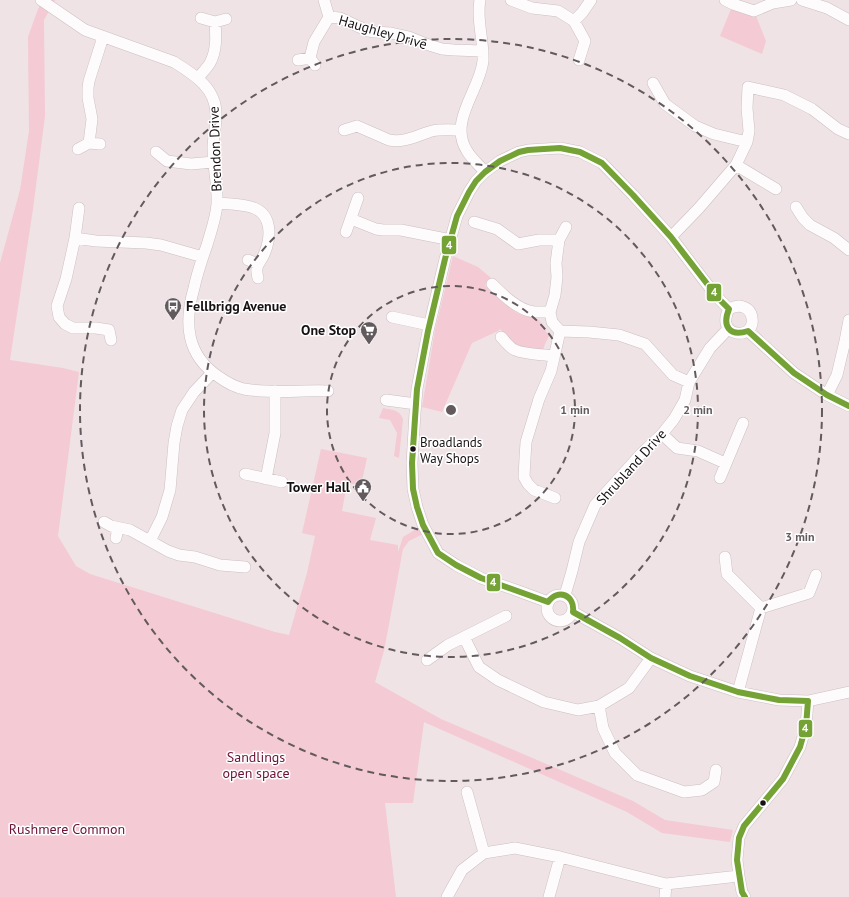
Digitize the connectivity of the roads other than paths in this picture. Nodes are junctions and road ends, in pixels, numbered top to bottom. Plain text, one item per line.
1 (41, 0) edge
2 (324, 0) edge
3 (480, 0) edge
4 (512, 0) edge
5 (591, 0) edge
6 (725, 0) edge
7 (790, 0) edge
8 (802, 0) edge
9 (329, 17) junction
10 (201, 18) dead end
11 (226, 19) dead end
12 (849, 20) edge
13 (574, 21) junction
14 (215, 22) junction
15 (103, 37) junction
16 (483, 51) junction
17 (298, 60) dead end
18 (579, 60) dead end
19 (198, 78) junction
20 (653, 83) dead end
21 (344, 130) dead end
22 (461, 130) junction
23 (849, 134) edge
24 (747, 142) junction
25 (78, 149) dead end
26 (156, 152) dead end
27 (214, 162) junction
28 (736, 165) junction
29 (485, 172) junction
30 (776, 189) dead end
31 (358, 198) dead end
32 (217, 203) junction
33 (796, 207) dead end
34 (79, 208) dead end
35 (351, 219) junction
36 (474, 222) dead end
37 (566, 227) dead end
38 (346, 232) dead end
39 (671, 237) junction
40 (75, 238) junction
41 (451, 240) junction
42 (559, 240) junction
43 (849, 250) edge
44 (203, 256) junction
45 (258, 278) dead end
46 (492, 284) dead end
47 (729, 309) junction
48 (550, 312) junction
49 (392, 317) dead end
50 (849, 320) edge
51 (429, 326) junction
52 (728, 329) junction
53 (112, 331) dead end
54 (560, 331) junction
55 (748, 331) junction
56 (501, 337) dead end
57 (554, 356) junction
58 (212, 373) junction
59 (689, 382) junction
60 (328, 390) dead end
61 (275, 391) junction
62 (827, 395) junction
63 (386, 400) dead end
64 (416, 404) junction
65 (849, 406) edge
66 (742, 423) dead end
67 (662, 434) junction
68 (725, 463) junction
69 (245, 474) dead end
70 (720, 478) dead end
71 (266, 479) junction
72 (282, 482) dead end
73 (555, 498) dead end
74 (104, 522) dead end
75 (150, 541) junction
76 (725, 558) dead end
77 (245, 567) dead end
78 (816, 575) dead end
79 (565, 595) junction
80 (548, 602) junction
81 (761, 608) junction
82 (573, 612) junction
83 (506, 616) dead end
84 (464, 637) junction
85 (651, 658) junction
86 (427, 660) dead end
87 (738, 692) junction
88 (849, 692) edge
89 (808, 701) junction
90 (599, 706) junction
91 (716, 770) dead end
92 (467, 792) dead end
93 (484, 853) junction
94 (560, 857) junction
95 (739, 876) junction
96 (666, 884) junction
97 (447, 897) edge
98 (549, 897) edge
99 (665, 897) edge
100 (745, 897) edge

1 - 15 street, Brendon Drive
2 - 9 street
3 - 16 street
4 - 13 street
5 - 13 street
6 - 7 street
8 - 12 street
9 - 16 street, Haughley Drive
9 - 17 street, Haughley Drive
10 - 14 street
11 - 14 street
13 - 18 street
14 - 19 street
15 - 19 street, Brendon Drive
15 - 25 street
16 - 22 street
19 - 27 street, Brendon Drive
20 - 24 street
21 - 22 street
22 - 29 street
23 - 24 street
24 - 28 street
26 - 27 street
27 - 32 street, Brendon Drive
28 - 30 street
28 - 39 street
29 - 39 street
29 - 41 street
31 - 35 street
32 - 44 street, Brendon Drive
32 - 45 street
33 - 43 street
34 - 40 street
35 - 38 street
35 - 41 street
36 - 42 street
37 - 42 street
39 - 47 street
40 - 44 street
40 - 53 street
41 - 51 street
42 - 48 street
44 - 58 street, Brendon Drive
46 - 48 street
47 - 52 street
47 - 55 street
48 - 54 street
49 - 51 street
50 - 62 street
51 - 64 street
52 - 55 street
52 - 59 street, Shrubland Drive
54 - 57 street
54 - 59 street
55 - 62 street
56 - 57 street
57 - 73 street
58 - 61 street, Brendon Drive
58 - 75 street
59 - 67 street, Shrubland Drive
60 - 61 street, Brendon Drive
61 - 71 street
62 - 65 street
63 - 64 street
64 - 80 street
66 - 68 street
67 - 68 street
67 - 79 street, Shrubland Drive
68 - 70 street
69 - 71 street
71 - 72 street
74 - 75 street
75 - 77 street
76 - 81 street
78 - 81 street
79 - 80 street
79 - 82 street
80 - 82 street
81 - 87 street
82 - 85 street
83 - 84 street
84 - 86 street
84 - 90 street
85 - 87 street
85 - 90 street
87 - 89 street
88 - 89 street
89 - 95 street
90 - 91 street
92 - 93 street
93 - 94 street
93 - 97 street
94 - 96 street
94 - 98 street
95 - 96 street
95 - 100 street
96 - 99 street

